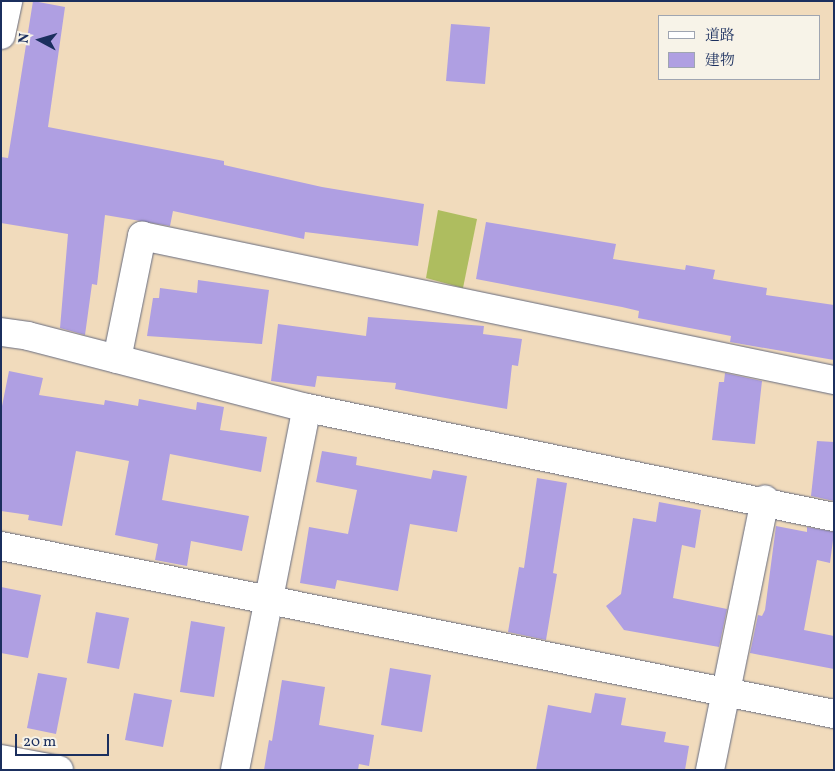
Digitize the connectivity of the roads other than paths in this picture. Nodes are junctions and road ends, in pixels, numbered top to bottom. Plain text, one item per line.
1 (8, 1) edge
2 (1, 35) edge
3 (1, 332) edge
4 (118, 359) junction
5 (834, 380) edge
6 (307, 408) junction
7 (765, 500) junction
8 (834, 517) edge
9 (1, 546) edge
10 (268, 602) junction
11 (726, 693) junction
12 (834, 714) edge
13 (1, 759) edge
14 (59, 770) edge
15 (235, 770) edge
16 (710, 770) edge

1 - 2 street
3 - 4 street
4 - 5 street
4 - 6 street
6 - 7 street
6 - 10 street
7 - 8 street
7 - 11 street
9 - 10 street
10 - 11 street
10 - 15 street
11 - 12 street
11 - 16 street
13 - 14 street

